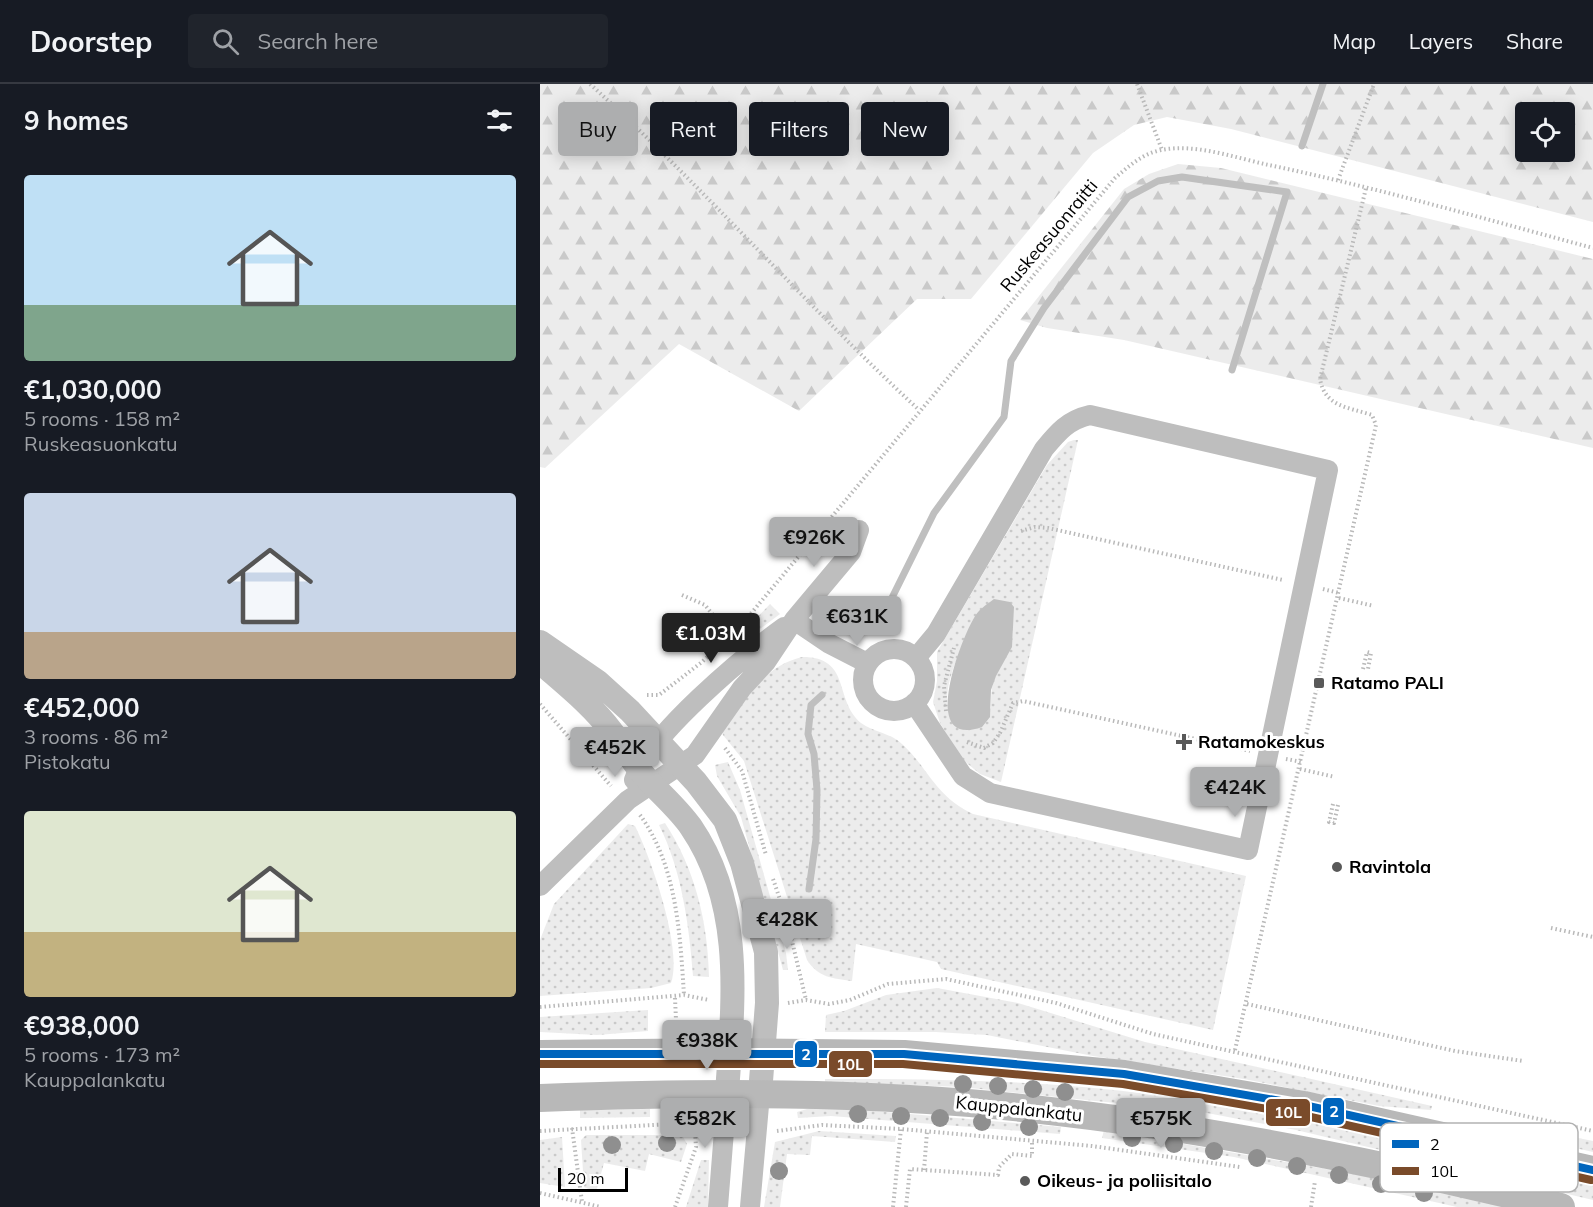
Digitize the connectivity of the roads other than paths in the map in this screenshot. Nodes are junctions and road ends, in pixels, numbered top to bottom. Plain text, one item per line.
1 (859, 530) dead end
2 (794, 620) junction
3 (540, 642) edge
4 (916, 658) junction
5 (540, 662) edge
6 (867, 663) junction
7 (914, 703) junction
8 (658, 742) junction
9 (682, 766) junction
10 (644, 776) junction
11 (540, 886) edge
12 (729, 1052) junction
13 (763, 1052) junction
14 (540, 1054) edge
15 (727, 1093) junction
16 (760, 1094) junction
17 (540, 1098) edge
18 (1384, 1123) edge
19 (1380, 1165) edge
20 (1578, 1167) edge
21 (1593, 1170) edge
22 (1499, 1192) edge
23 (718, 1207) edge
24 (750, 1207) edge
25 (1561, 1207) edge

1 - 2 street
2 - 6 street
2 - 8 street
2 - 9 street
3 - 8 street
4 - 6 street
4 - 7 street
4 - 7 street
5 - 10 street
6 - 7 street
8 - 9 street
8 - 10 street
9 - 10 street
9 - 13 street
10 - 11 street
10 - 12 street
12 - 13 main road
12 - 14 main road
12 - 15 street
13 - 16 street
13 - 18 main road
15 - 16 main road, Kauppalankatu
15 - 17 main road, Kauppalankatu
15 - 23 street
16 - 19 main road, Kauppalankatu
16 - 24 street
20 - 21 main road
22 - 25 main road, Kauppalankatu

